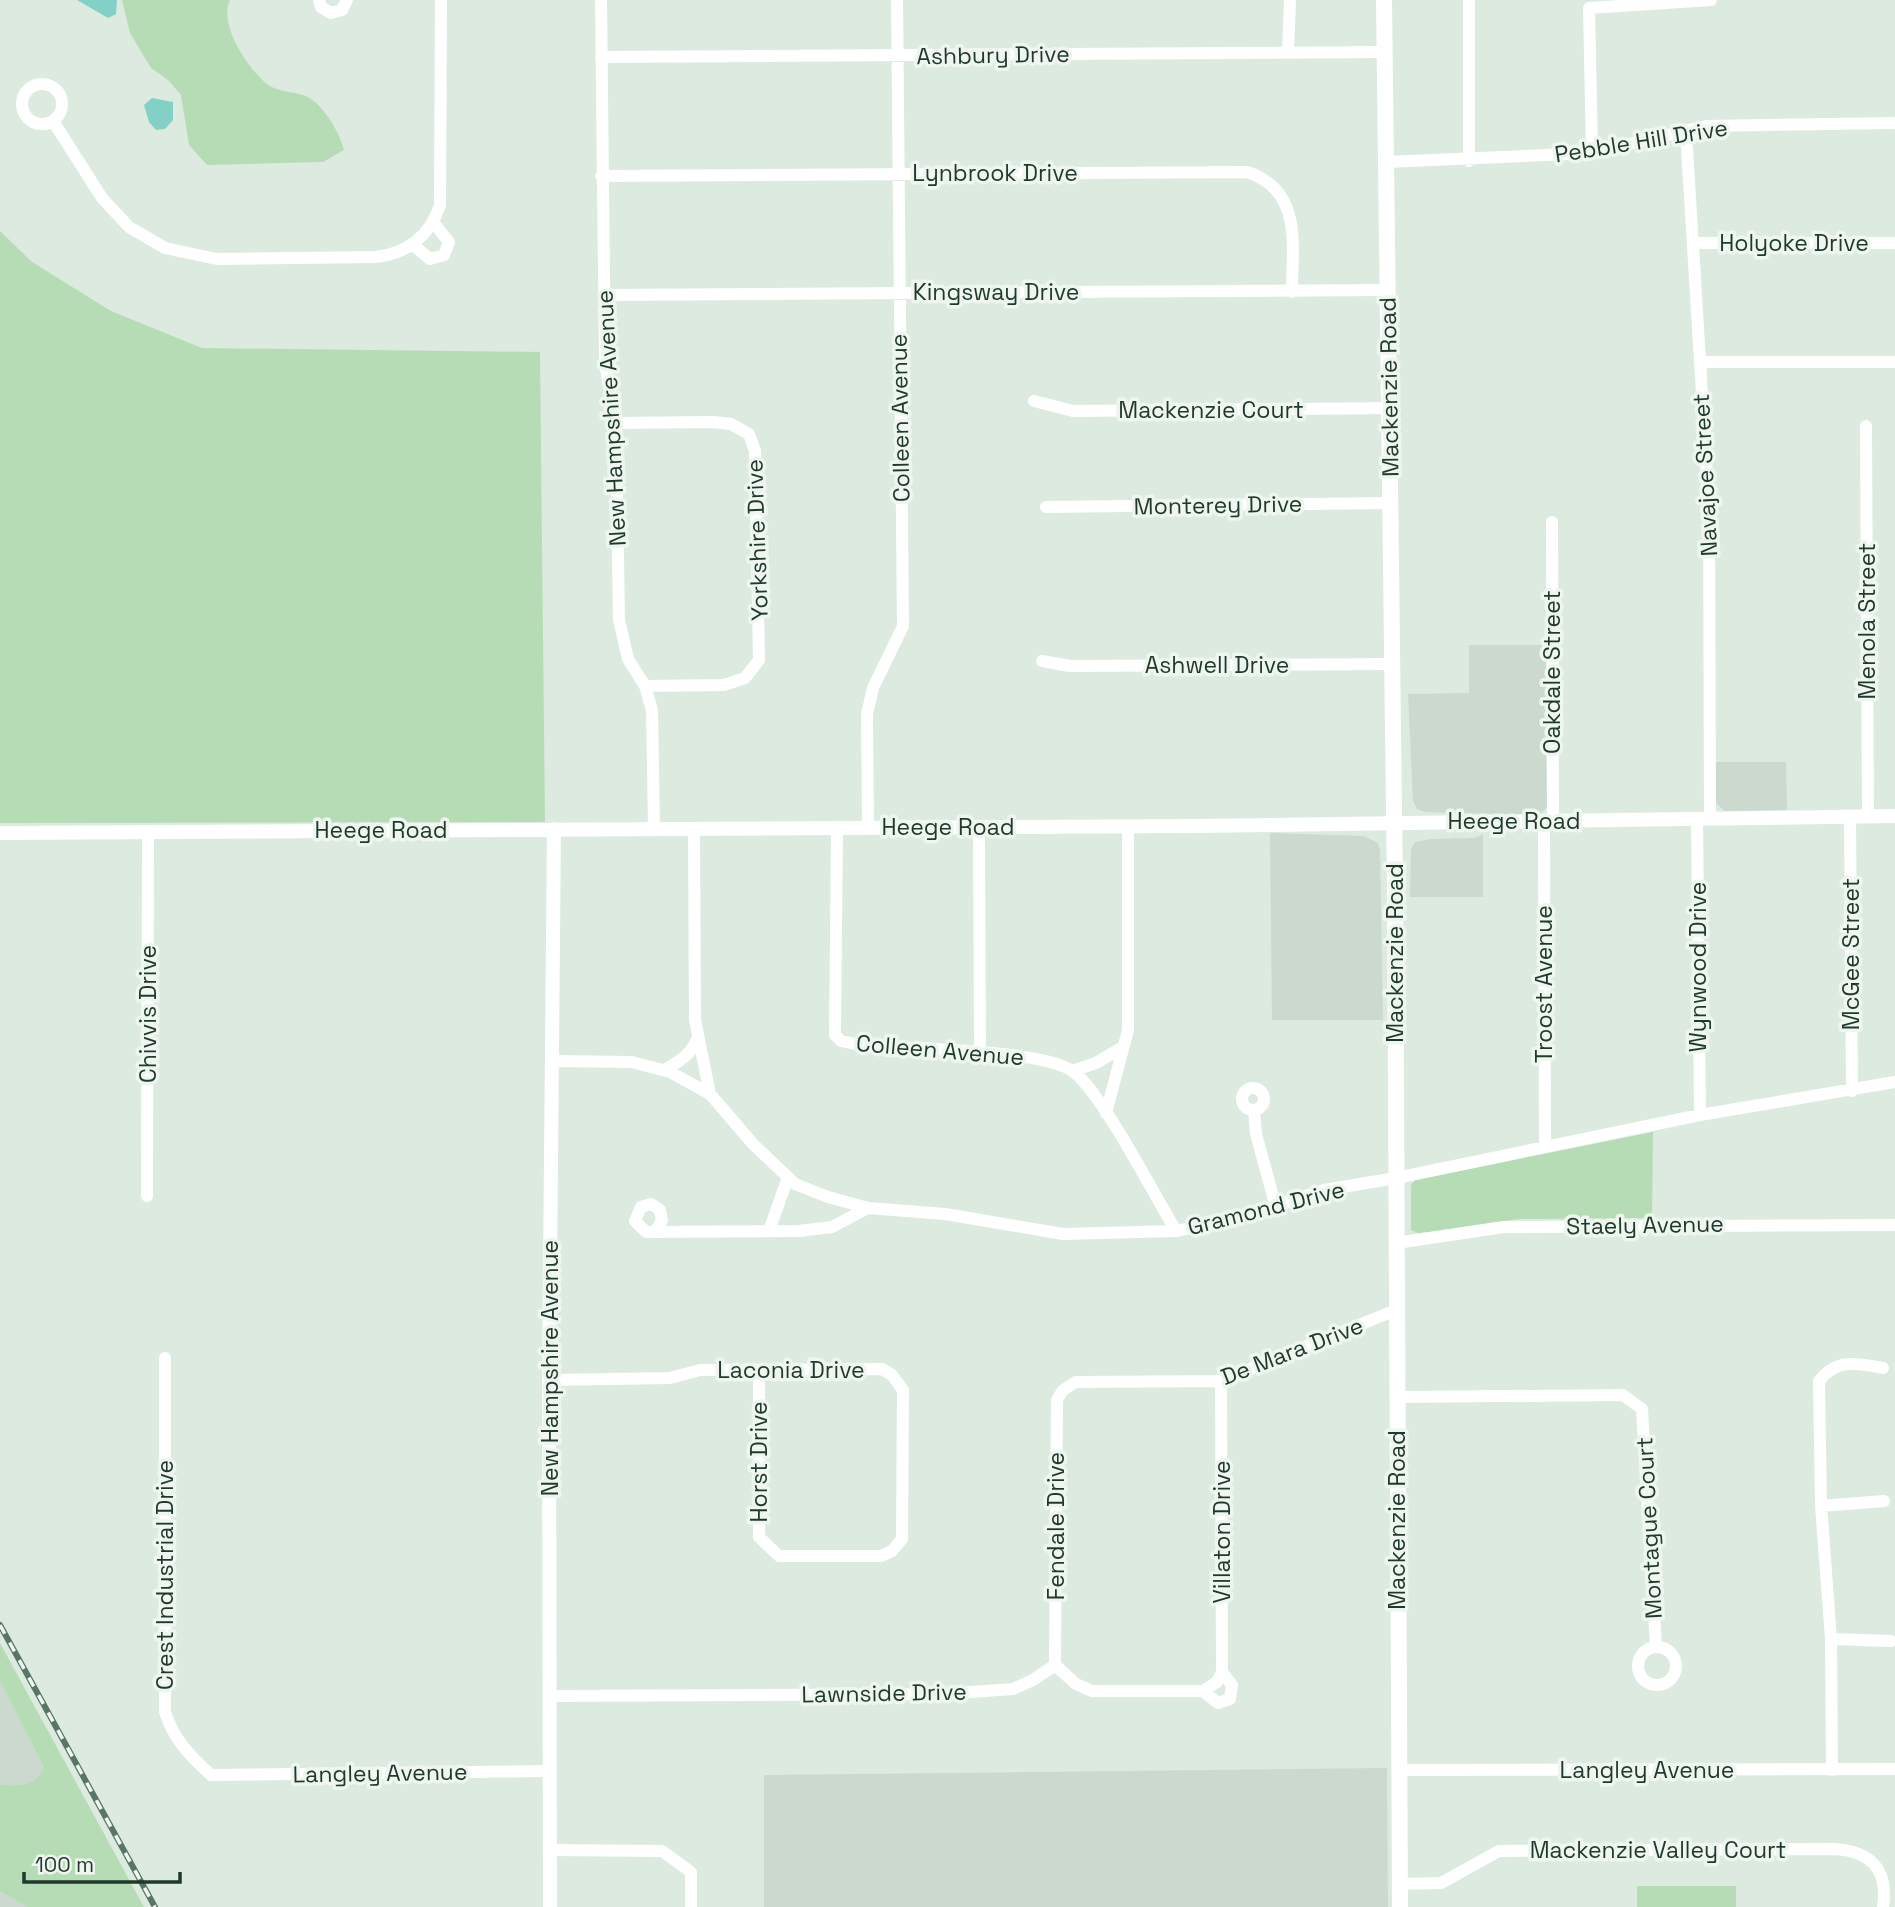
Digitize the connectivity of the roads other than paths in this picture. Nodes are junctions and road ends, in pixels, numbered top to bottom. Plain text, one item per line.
1 (318, 0) edge
2 (347, 0) edge
3 (441, 0) edge
4 (601, 0) edge
5 (897, 0) edge
6 (1290, 0) edge
7 (1384, 0) edge
8 (1469, 0) edge
9 (1711, 0) edge
10 (1288, 52) junction
11 (1385, 52) junction
12 (897, 56) junction
13 (601, 57) junction
14 (53, 121) dead end
15 (1895, 123) edge
16 (1686, 132) junction
17 (1592, 153) junction
18 (1469, 161) junction
19 (1386, 162) junction
20 (898, 174) junction
21 (601, 176) junction
22 (433, 222) junction
23 (1693, 243) junction
24 (1895, 243) edge
25 (412, 245) junction
26 (1388, 290) junction
27 (1292, 292) junction
28 (898, 293) junction
29 (604, 295) junction
30 (1700, 362) junction
31 (1895, 362) edge
32 (1034, 401) dead end
33 (1389, 408) junction
34 (616, 423) junction
35 (1866, 426) dead end
36 (1390, 503) junction
37 (1046, 507) dead end
38 (1552, 522) dead end
39 (1042, 660) dead end
40 (1392, 664) junction
41 (645, 686) junction
42 (1850, 816) junction
43 (1868, 816) junction
44 (1895, 816) edge
45 (1703, 819) junction
46 (1548, 821) junction
47 (1394, 822) junction
48 (1128, 826) junction
49 (979, 827) junction
50 (694, 828) junction
51 (836, 828) junction
52 (868, 828) junction
53 (554, 829) junction
54 (654, 829) junction
55 (148, 832) junction
56 (0, 833) edge
57 (698, 1038) junction
58 (1123, 1047) junction
59 (980, 1054) junction
60 (553, 1061) junction
61 (664, 1070) junction
62 (1072, 1071) junction
63 (1895, 1082) edge
64 (1852, 1091) junction
65 (710, 1094) junction
66 (1254, 1110) dead end
67 (1106, 1113) junction
68 (1700, 1115) junction
69 (1545, 1146) junction
70 (788, 1177) junction
71 (1396, 1178) junction
72 (147, 1196) dead end
73 (1276, 1207) junction
74 (868, 1208) junction
75 (1895, 1225) edge
76 (657, 1229) dead end
77 (769, 1231) junction
78 (1176, 1231) junction
79 (1396, 1243) junction
80 (1396, 1310) junction
81 (165, 1358) dead end
82 (1883, 1368) dead end
83 (759, 1370) junction
84 (549, 1380) junction
85 (1221, 1381) junction
86 (1063, 1390) joint
87 (1396, 1397) junction
88 (1884, 1501) dead end
89 (1821, 1506) junction
90 (892, 1551) joint
91 (1831, 1639) junction
92 (1891, 1641) dead end
93 (1656, 1647) dead end
94 (1055, 1665) junction
95 (1220, 1677) junction
96 (1203, 1691) junction
97 (549, 1696) junction
98 (1895, 1769) edge
99 (1398, 1770) junction
100 (1832, 1770) junction
101 (549, 1771) junction
102 (211, 1775) joint
103 (550, 1850) junction
104 (1399, 1884) junction
105 (550, 1907) edge
106 (691, 1907) edge
107 (1400, 1907) edge
108 (1883, 1907) edge

1 - 2 street
3 - 22 street
4 - 13 street, New Hampshire Avenue
5 - 12 street, Colleen Avenue
6 - 10 street
7 - 11 main road, Mackenzie Road
8 - 18 street
9 - 17 street
10 - 11 street, Ashbury Drive
10 - 12 street, Ashbury Drive
11 - 19 main road, Mackenzie Road
12 - 13 street, Ashbury Drive
12 - 20 street, Colleen Avenue
13 - 21 street, New Hampshire Avenue
14 - 25 street
15 - 16 street, Pebble Hill Drive
16 - 17 street, Pebble Hill Drive
16 - 23 street, Navajoe Street
17 - 18 street, Pebble Hill Drive
18 - 19 street, Pebble Hill Drive
19 - 26 main road, Mackenzie Road
20 - 21 street, Lynbrook Drive
20 - 27 street, Lynbrook Drive
20 - 28 street, Colleen Avenue
21 - 29 street, New Hampshire Avenue
22 - 25 street
22 - 25 street
23 - 24 street, Holyoke Drive
23 - 30 street, Navajoe Street
26 - 27 street, Kingsway Drive
26 - 33 main road, Mackenzie Road
27 - 28 street, Kingsway Drive
28 - 29 street, Kingsway Drive
28 - 52 street, Colleen Avenue
29 - 34 street, New Hampshire Avenue
30 - 31 street
30 - 45 street, Navajoe Street
32 - 33 street, Mackenzie Court
33 - 36 main road, Mackenzie Road
34 - 41 street, New Hampshire Avenue
34 - 41 street, Yorkshire Drive
35 - 43 street, Menola Street
36 - 37 street, Monterey Drive
36 - 40 main road, Mackenzie Road
38 - 46 street, Oakdale Street
39 - 40 street, Ashwell Drive
40 - 47 main road, Mackenzie Road
41 - 54 street, New Hampshire Avenue
42 - 43 street, Heege Road
42 - 45 street, Heege Road
42 - 64 street, McGee Street
43 - 44 street, Heege Road
45 - 46 street, Heege Road
45 - 68 street, Wynwood Drive
46 - 47 street, Heege Road
46 - 69 street, Troost Avenue
47 - 48 street, Heege Road
47 - 71 main road, Mackenzie Road
48 - 49 street, Heege Road
48 - 58 street
49 - 52 street, Heege Road
49 - 59 street
50 - 51 street, Heege Road
50 - 54 street, Heege Road
50 - 57 street
51 - 52 street, Heege Road
51 - 59 street, Colleen Avenue
53 - 54 street, Heege Road
53 - 55 street, Heege Road
53 - 60 street, New Hampshire Avenue
55 - 56 street, Heege Road
55 - 72 street, Chivvis Drive
57 - 61 street
57 - 65 street
58 - 62 street
58 - 67 street
59 - 62 street, Colleen Avenue
60 - 61 street, Gramond Drive
60 - 84 street, New Hampshire Avenue
61 - 65 street, Gramond Drive
62 - 67 street, Colleen Avenue
63 - 64 street, Gramond Drive
64 - 68 street, Gramond Drive
65 - 70 street, Gramond Drive
66 - 73 street
67 - 78 street, Colleen Avenue
68 - 69 street, Gramond Drive
69 - 71 street, Gramond Drive
70 - 74 street, Gramond Drive
70 - 77 street
71 - 73 street, Gramond Drive
71 - 79 main road, Mackenzie Road
73 - 78 street, Gramond Drive
74 - 77 street
74 - 78 street, Gramond Drive
75 - 79 street, Staely Avenue
76 - 77 street
79 - 80 main road, Mackenzie Road
80 - 85 street, De Mara Drive
80 - 87 main road, Mackenzie Road
81 - 102 street, Crest Industrial Drive
82 - 89 street
83 - 84 street, Laconia Drive
83 - 90 street, Horst Drive
83 - 90 street, Laconia Drive
84 - 97 street, New Hampshire Avenue
85 - 86 street, De Mara Drive
85 - 95 street, Villaton Drive
86 - 94 street, Fendale Drive
87 - 93 street, Montague Court
87 - 99 main road, Mackenzie Road
88 - 89 street
89 - 91 street
91 - 92 street
91 - 100 street
94 - 96 street
94 - 97 street, Lawnside Drive
95 - 96 street
95 - 96 street
97 - 101 street, New Hampshire Avenue
98 - 100 street, Langley Avenue
99 - 100 street, Langley Avenue
99 - 104 main road, Mackenzie Road
101 - 102 street, Langley Avenue
101 - 103 street, New Hampshire Avenue
103 - 105 street, New Hampshire Avenue
103 - 106 street
104 - 107 main road, Mackenzie Road
104 - 108 street, Mackenzie Valley Court

